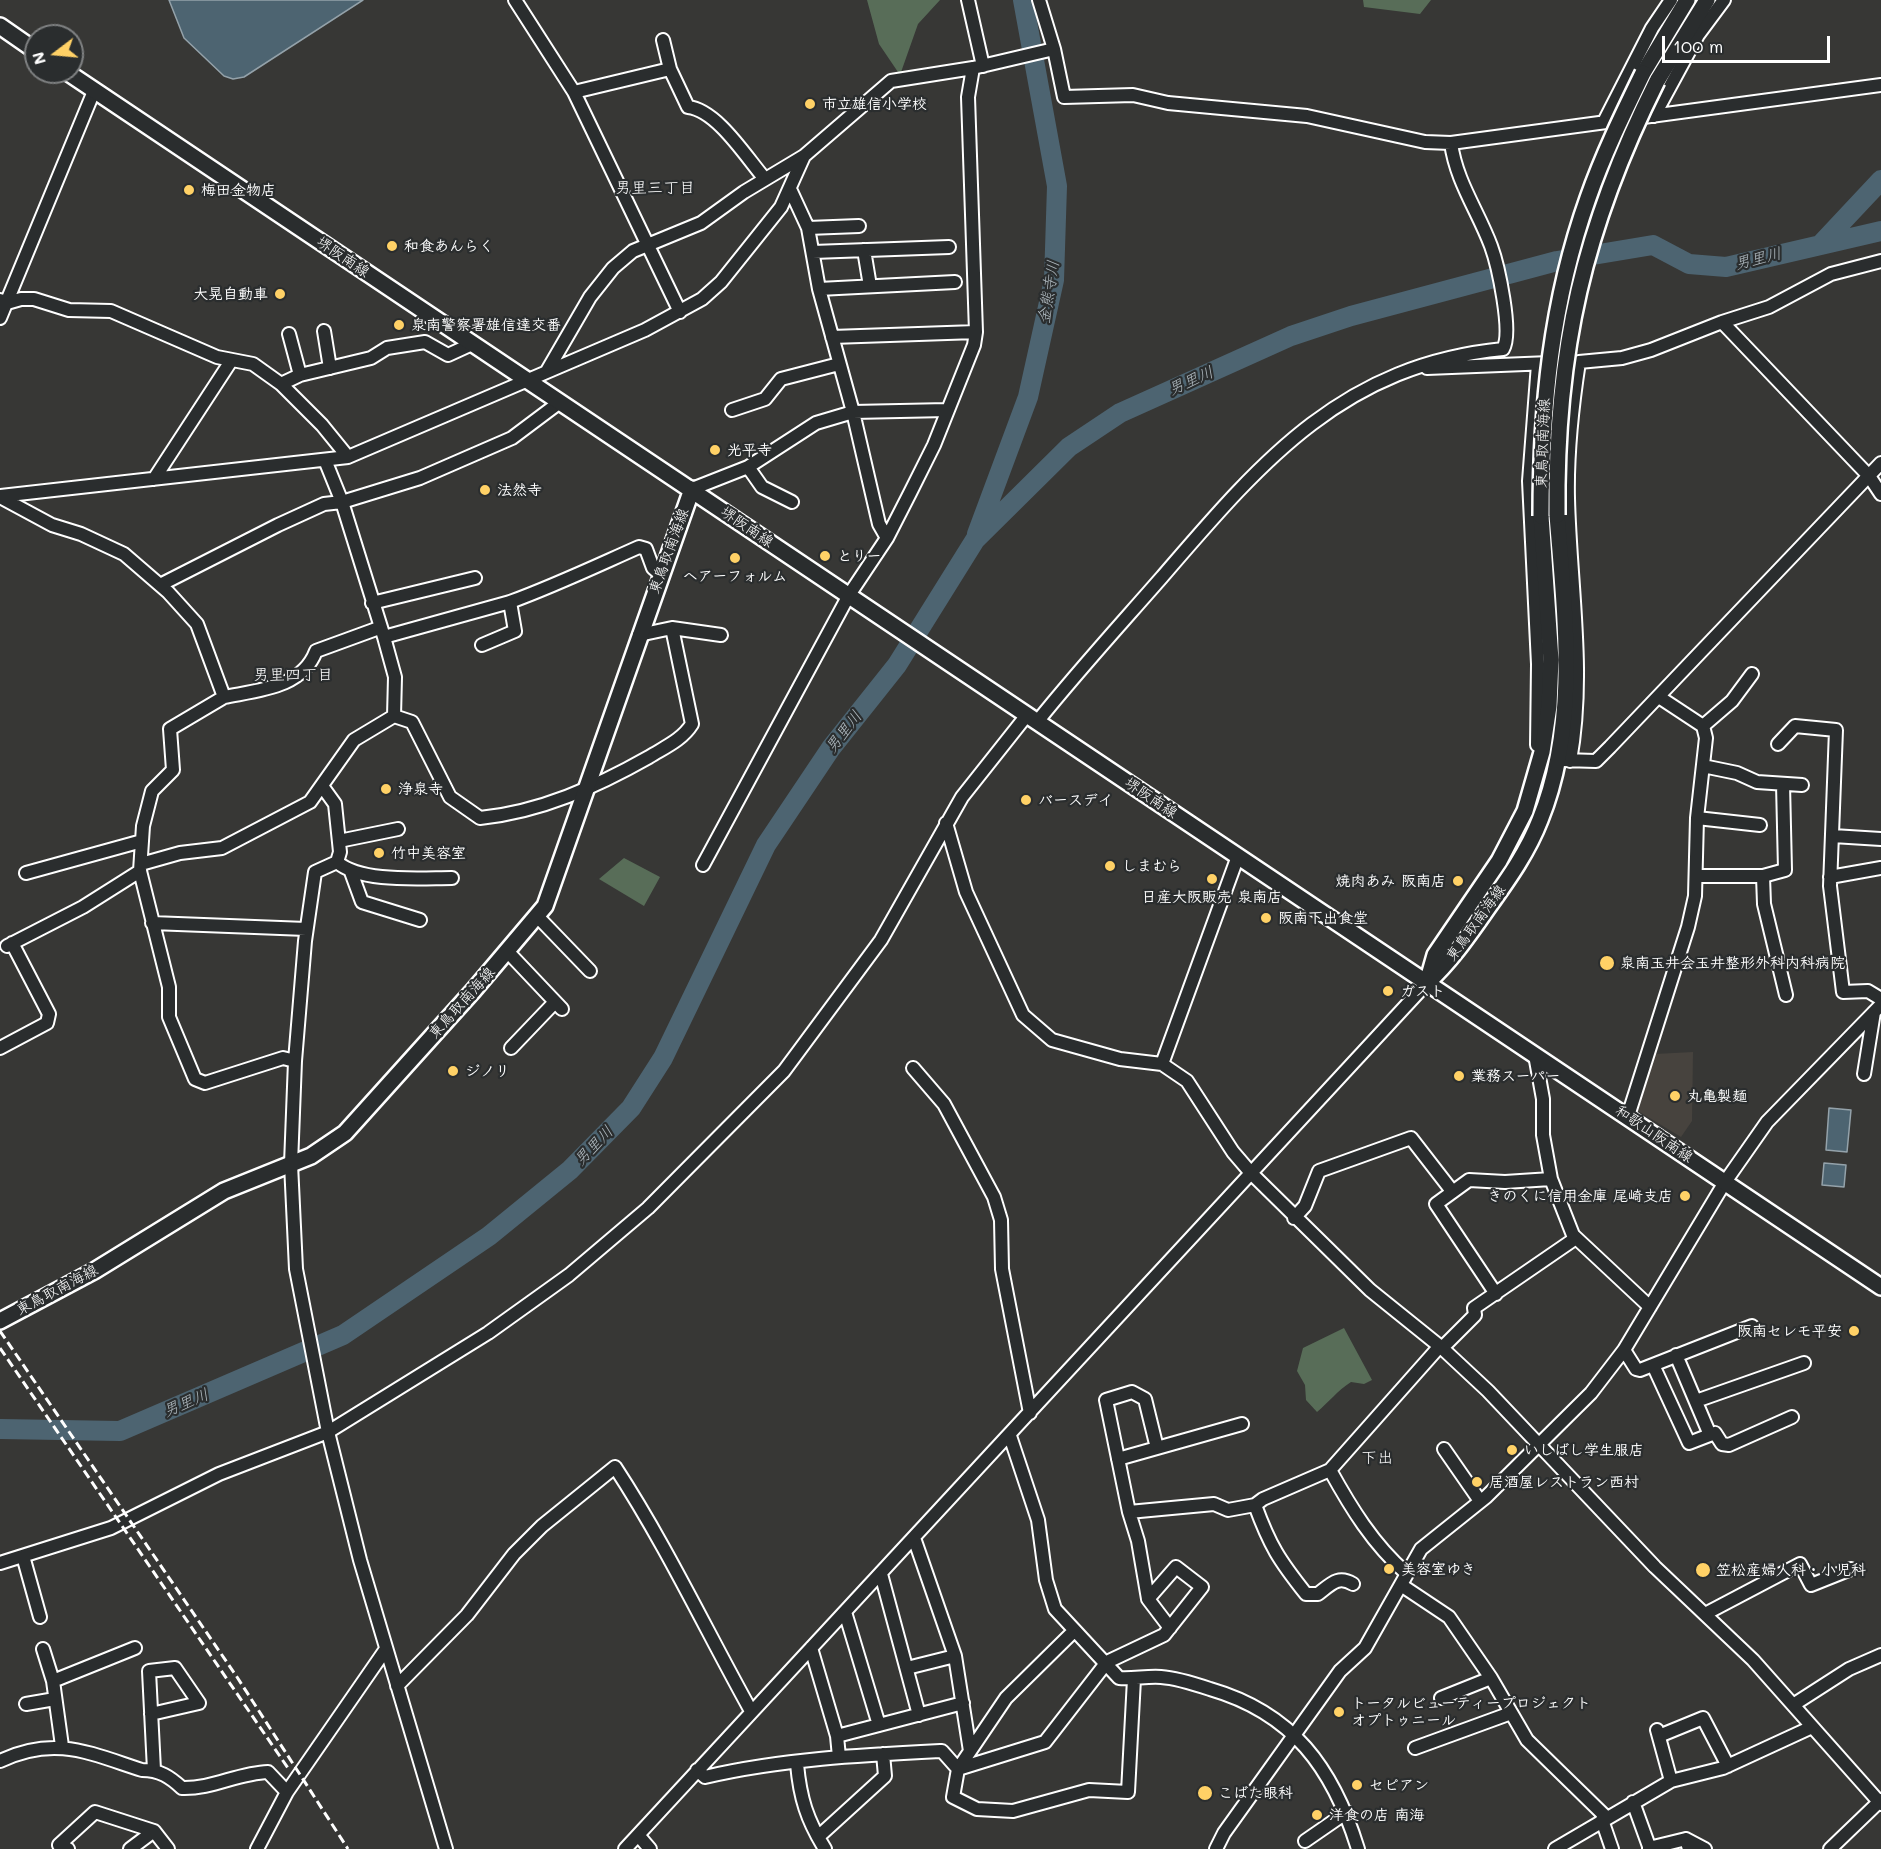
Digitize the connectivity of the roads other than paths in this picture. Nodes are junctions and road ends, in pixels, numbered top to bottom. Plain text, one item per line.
1 (515, 0) edge
2 (968, 0) edge
3 (1039, 0) edge
4 (1671, 0) edge
5 (1687, 0) edge
6 (1707, 0) edge
7 (1724, 0) edge
8 (0, 26) edge
9 (663, 40) dead end
10 (24, 43) edge
11 (1050, 51) junction
12 (981, 67) junction
13 (670, 69) junction
14 (84, 84) edge
15 (1881, 85) edge
16 (94, 91) junction
17 (574, 92) junction
18 (1654, 116) junction
19 (1604, 122) junction
20 (1451, 143) junction
21 (804, 156) junction
22 (765, 179) junction
23 (790, 189) junction
24 (859, 226) dead end
25 (808, 228) junction
26 (647, 244) junction
27 (949, 247) dead end
28 (864, 250) junction
29 (813, 252) junction
30 (1881, 261) edge
31 (955, 282) dead end
32 (870, 286) junction
33 (819, 289) junction
34 (4, 301) edge
35 (680, 312) junction
36 (0, 318) edge
37 (1722, 322) junction
38 (324, 331) dead end
39 (976, 332) junction
40 (290, 334) dead end
41 (832, 338) junction
42 (472, 344) junction
43 (231, 361) junction
44 (1579, 362) junction
45 (839, 364) junction
46 (1538, 364) junction
47 (330, 368) junction
48 (1417, 369) junction
49 (547, 371) junction
50 (300, 375) junction
51 (526, 380) junction
52 (281, 384) junction
53 (560, 402) junction
54 (732, 410) dead end
55 (947, 410) junction
56 (853, 412) junction
57 (348, 457) junction
58 (325, 460) junction
59 (1881, 463) edge
60 (748, 467) junction
61 (1869, 476) junction
62 (154, 479) junction
63 (692, 489) junction
64 (1881, 494) edge
65 (0, 496) edge
66 (342, 502) junction
67 (792, 502) dead end
68 (886, 538) junction
69 (660, 574) junction
70 (475, 578) dead end
71 (160, 585) junction
72 (854, 599) junction
73 (510, 602) junction
74 (372, 603) junction
75 (672, 628) junction
76 (381, 632) junction
77 (639, 635) junction
78 (721, 635) dead end
79 (482, 645) dead end
80 (1752, 674) dead end
81 (224, 697) junction
82 (1659, 697) junction
83 (394, 716) junction
84 (1028, 716) junction
85 (1703, 726) junction
86 (1778, 744) dead end
87 (1564, 760) junction
88 (1703, 766) junction
89 (1534, 779) junction
90 (1783, 784) junction
91 (1802, 785) dead end
92 (322, 786) junction
93 (584, 791) junction
94 (1697, 818) junction
95 (946, 823) junction
96 (1760, 825) dead end
97 (398, 829) dead end
98 (1833, 836) junction
99 (1881, 839) edge
100 (142, 841) junction
101 (339, 841) junction
102 (1238, 856) junction
103 (337, 862) junction
104 (703, 865) dead end
105 (141, 867) junction
106 (1881, 868) edge
107 (351, 872) junction
108 (26, 873) dead end
109 (1696, 876) junction
110 (1763, 876) junction
111 (1830, 877) junction
112 (452, 878) dead end
113 (537, 916) junction
114 (420, 920) dead end
115 (152, 923) junction
116 (306, 929) junction
117 (507, 951) junction
118 (590, 970) dead end
119 (1427, 983) junction
120 (1786, 995) dead end
121 (1881, 999) edge
122 (1877, 1009) edge
123 (0, 1048) edge
124 (511, 1048) dead end
125 (1867, 1054) junction
126 (1535, 1055) junction
127 (1881, 1057) edge
128 (295, 1061) junction
129 (1162, 1064) junction
130 (913, 1068) dead end
131 (1864, 1074) dead end
132 (1628, 1116) junction
133 (291, 1164) junction
134 (1251, 1173) junction
135 (1551, 1179) junction
136 (1725, 1182) junction
137 (1452, 1191) junction
138 (1294, 1218) junction
139 (1576, 1238) junction
140 (1881, 1287) edge
141 (1496, 1294) junction
142 (1650, 1307) junction
143 (0, 1321) edge
144 (1752, 1326) dead end
145 (1441, 1347) junction
146 (1624, 1350) junction
147 (1676, 1355) junction
148 (1804, 1363) dead end
149 (1653, 1365) junction
150 (1696, 1401) junction
151 (1030, 1413) junction
152 (1792, 1417) dead end
153 (1242, 1424) dead end
154 (328, 1432) junction
155 (1710, 1435) junction
156 (1010, 1436) junction
157 (1539, 1443) junction
158 (1157, 1448) junction
159 (1444, 1449) dead end
160 (1118, 1459) junction
161 (1330, 1470) junction
162 (1480, 1501) junction
163 (1255, 1505) junction
164 (1129, 1512) junction
165 (914, 1539) junction
166 (23, 1556) junction
167 (0, 1563) edge
168 (1851, 1569) dead end
169 (881, 1574) junction
170 (1403, 1579) junction
171 (1353, 1584) dead end
172 (1148, 1599) junction
173 (845, 1612) junction
174 (1705, 1614) junction
175 (40, 1617) dead end
176 (1170, 1628) junction
177 (1074, 1630) junction
178 (135, 1648) dead end
179 (811, 1648) junction
180 (43, 1649) dead end
181 (386, 1649) junction
182 (1881, 1655) edge
183 (955, 1656) junction
184 (1107, 1662) junction
185 (907, 1668) junction
186 (1491, 1678) junction
187 (1134, 1679) junction
188 (53, 1681) junction
189 (397, 1686) junction
190 (1441, 1698) dead end
191 (56, 1699) junction
192 (963, 1703) junction
193 (26, 1704) dead end
194 (1793, 1705) junction
195 (751, 1711) junction
196 (1511, 1713) junction
197 (151, 1714) junction
198 (919, 1715) junction
199 (879, 1725) junction
200 (1812, 1727) junction
201 (1294, 1733) junction
202 (837, 1736) junction
203 (62, 1746) junction
204 (1415, 1748) dead end
205 (970, 1751) junction
206 (884, 1754) junction
207 (839, 1757) junction
208 (0, 1761) edge
209 (797, 1764) junction
210 (1728, 1766) junction
211 (958, 1769) junction
212 (154, 1770) junction
213 (697, 1770) junction
214 (1671, 1781) junction
215 (287, 1792) junction
216 (1633, 1802) junction
217 (1880, 1802) edge
218 (1347, 1812) junction
219 (1604, 1818) junction
220 (154, 1831) junction
221 (638, 1835) junction
222 (818, 1838) junction
223 (1305, 1841) dead end
224 (1687, 1844) edge
225 (1649, 1848) edge
226 (68, 1849) edge
227 (130, 1849) edge
228 (168, 1849) edge
229 (257, 1849) edge
230 (446, 1849) edge
231 (625, 1849) edge
232 (650, 1849) edge
233 (825, 1849) edge
234 (1216, 1849) edge
235 (1358, 1849) edge
236 (1555, 1849) edge
237 (1612, 1849) edge
238 (1705, 1849) edge
239 (1830, 1849) edge

1 - 17 street
2 - 12 street
3 - 11 street
4 - 19 street
5 - 89 main road, 東鳥取南海線, bridge
6 - 87 main road, 東鳥取南海線, bridge
7 - 18 street
8 - 10 main road
9 - 13 street
11 - 12 street
11 - 20 street
12 - 21 street
12 - 39 street
13 - 17 street
13 - 22 street
14 - 16 main road, 堺阪南線
15 - 18 street
16 - 34 street
16 - 42 main road, 堺阪南線
17 - 26 street
18 - 19 street
19 - 20 street
20 - 48 street
21 - 22 street
21 - 23 street
22 - 26 street
23 - 25 street
23 - 35 street
24 - 25 street
25 - 29 street
26 - 35 street
26 - 49 street
27 - 28 street
28 - 29 street
28 - 32 street
29 - 33 street
30 - 37 street
31 - 32 street
32 - 33 street
33 - 41 street
34 - 36 street
34 - 43 street
35 - 49 street
37 - 44 street
37 - 61 street
38 - 47 street
39 - 41 street
39 - 55 street
40 - 50 street
41 - 45 street
42 - 47 street
42 - 51 main road, 堺阪南線
43 - 52 street
43 - 62 street
44 - 46 street
44 - 87 street
45 - 54 street
45 - 56 street
46 - 48 street
46 - 89 street
47 - 50 street
48 - 84 street
49 - 51 street
50 - 52 street
51 - 53 main road, 堺阪南線
51 - 57 street
52 - 57 street
53 - 63 main road, 堺阪南線
53 - 66 street
55 - 56 street
55 - 68 street
56 - 60 street
56 - 68 street
57 - 58 street
58 - 62 street
58 - 66 street
59 - 61 street
60 - 63 street
60 - 67 street
61 - 64 street
61 - 82 street
62 - 65 street
63 - 69 main road, 東鳥取南海線
63 - 72 main road, 堺阪南線
65 - 71 street
66 - 71 street
66 - 74 street
68 - 72 street
69 - 73 street
69 - 77 main road, 東鳥取南海線
70 - 74 street
71 - 81 street
72 - 84 main road, 堺阪南線
72 - 104 street
73 - 76 street
73 - 79 street
74 - 76 street
75 - 77 street
75 - 78 street
75 - 93 street
76 - 81 street
76 - 83 street
77 - 93 main road, 東鳥取南海線
80 - 85 street
81 - 100 street
82 - 85 street
82 - 87 street
83 - 92 street
83 - 93 street
84 - 95 street
84 - 102 main road, 堺阪南線
85 - 88 street
86 - 98 street
87 - 119 main road, 東鳥取南海線
88 - 90 street
88 - 94 street
89 - 119 main road, 東鳥取南海線
90 - 91 street
90 - 110 street
92 - 101 street
92 - 105 street
93 - 113 main road, 東鳥取南海線
94 - 96 street
94 - 109 street
95 - 129 street
95 - 154 street
97 - 101 street
98 - 99 street
98 - 111 street
100 - 105 street
100 - 108 street
101 - 103 street
102 - 119 main road, 堺阪南線
102 - 129 street
103 - 107 street
103 - 116 street
105 - 115 street
105 - 123 street
106 - 111 street
107 - 112 street
107 - 114 street
109 - 110 street
109 - 132 street
110 - 120 street
111 - 121 street
113 - 117 main road, 東鳥取南海線
113 - 118 street
115 - 116 street
115 - 128 street
116 - 128 street
117 - 124 street
117 - 133 main road, 東鳥取南海線
119 - 126 main road, 和歌山阪南線
119 - 134 street
122 - 125 street
122 - 136 street
125 - 127 street
125 - 131 street
126 - 132 main road, 和歌山阪南線
126 - 135 street
128 - 133 street
129 - 134 street
130 - 151 street
132 - 136 main road, 和歌山阪南線
133 - 143 main road, 東鳥取南海線
133 - 154 street
134 - 138 street
134 - 151 street
135 - 137 street
135 - 139 street
136 - 140 main road, 和歌山阪南線
136 - 142 street
137 - 138 street
137 - 141 street
138 - 145 street
139 - 141 street
139 - 142 street
141 - 145 street
142 - 146 street
144 - 147 street
145 - 157 street
145 - 161 street
146 - 149 street
146 - 157 street
147 - 149 street
147 - 150 street
148 - 150 street
149 - 155 street
150 - 155 street
151 - 156 street
152 - 155 street
153 - 158 street
154 - 166 street
154 - 181 street
156 - 165 street
156 - 177 street
157 - 162 street
157 - 174 street
158 - 160 street
158 - 160 street
159 - 162 street
160 - 164 street
161 - 163 street
161 - 170 street
162 - 170 street
163 - 164 street
163 - 171 street
164 - 172 street
165 - 169 street
165 - 183 street
166 - 167 street
166 - 175 street
168 - 174 street
169 - 173 street
169 - 185 street
170 - 186 street
170 - 201 street
172 - 176 street
172 - 176 street
173 - 179 street
173 - 199 street
174 - 194 street
176 - 184 street
177 - 184 street
177 - 205 street
178 - 188 street
179 - 195 street
179 - 202 street
180 - 188 street
181 - 189 street
181 - 215 street
182 - 194 street
183 - 185 street
183 - 192 street
184 - 187 street
184 - 211 street
185 - 198 street
186 - 190 street
186 - 196 street
187 - 201 street
187 - 211 street
188 - 191 street
189 - 195 street
189 - 230 street
191 - 193 street
191 - 203 street
192 - 198 street
192 - 205 street
194 - 200 street
195 - 213 street
196 - 204 street
196 - 219 street
197 - 197 street
197 - 212 street
198 - 199 street
199 - 202 street
200 - 210 street
200 - 217 street
201 - 218 street
201 - 234 street
202 - 207 street
203 - 208 street
203 - 212 street
205 - 211 street
206 - 207 street
206 - 211 street
206 - 222 street
207 - 209 street
209 - 213 street
209 - 222 street
210 - 214 street
210 - 214 street
212 - 215 street
213 - 221 street
214 - 216 street
215 - 229 street
216 - 219 street
216 - 225 street
217 - 239 street
218 - 223 street
218 - 235 street
219 - 236 street
219 - 237 street
220 - 226 street
220 - 227 street
220 - 228 street
221 - 231 street
221 - 232 street
222 - 233 street
224 - 225 street
224 - 238 street

